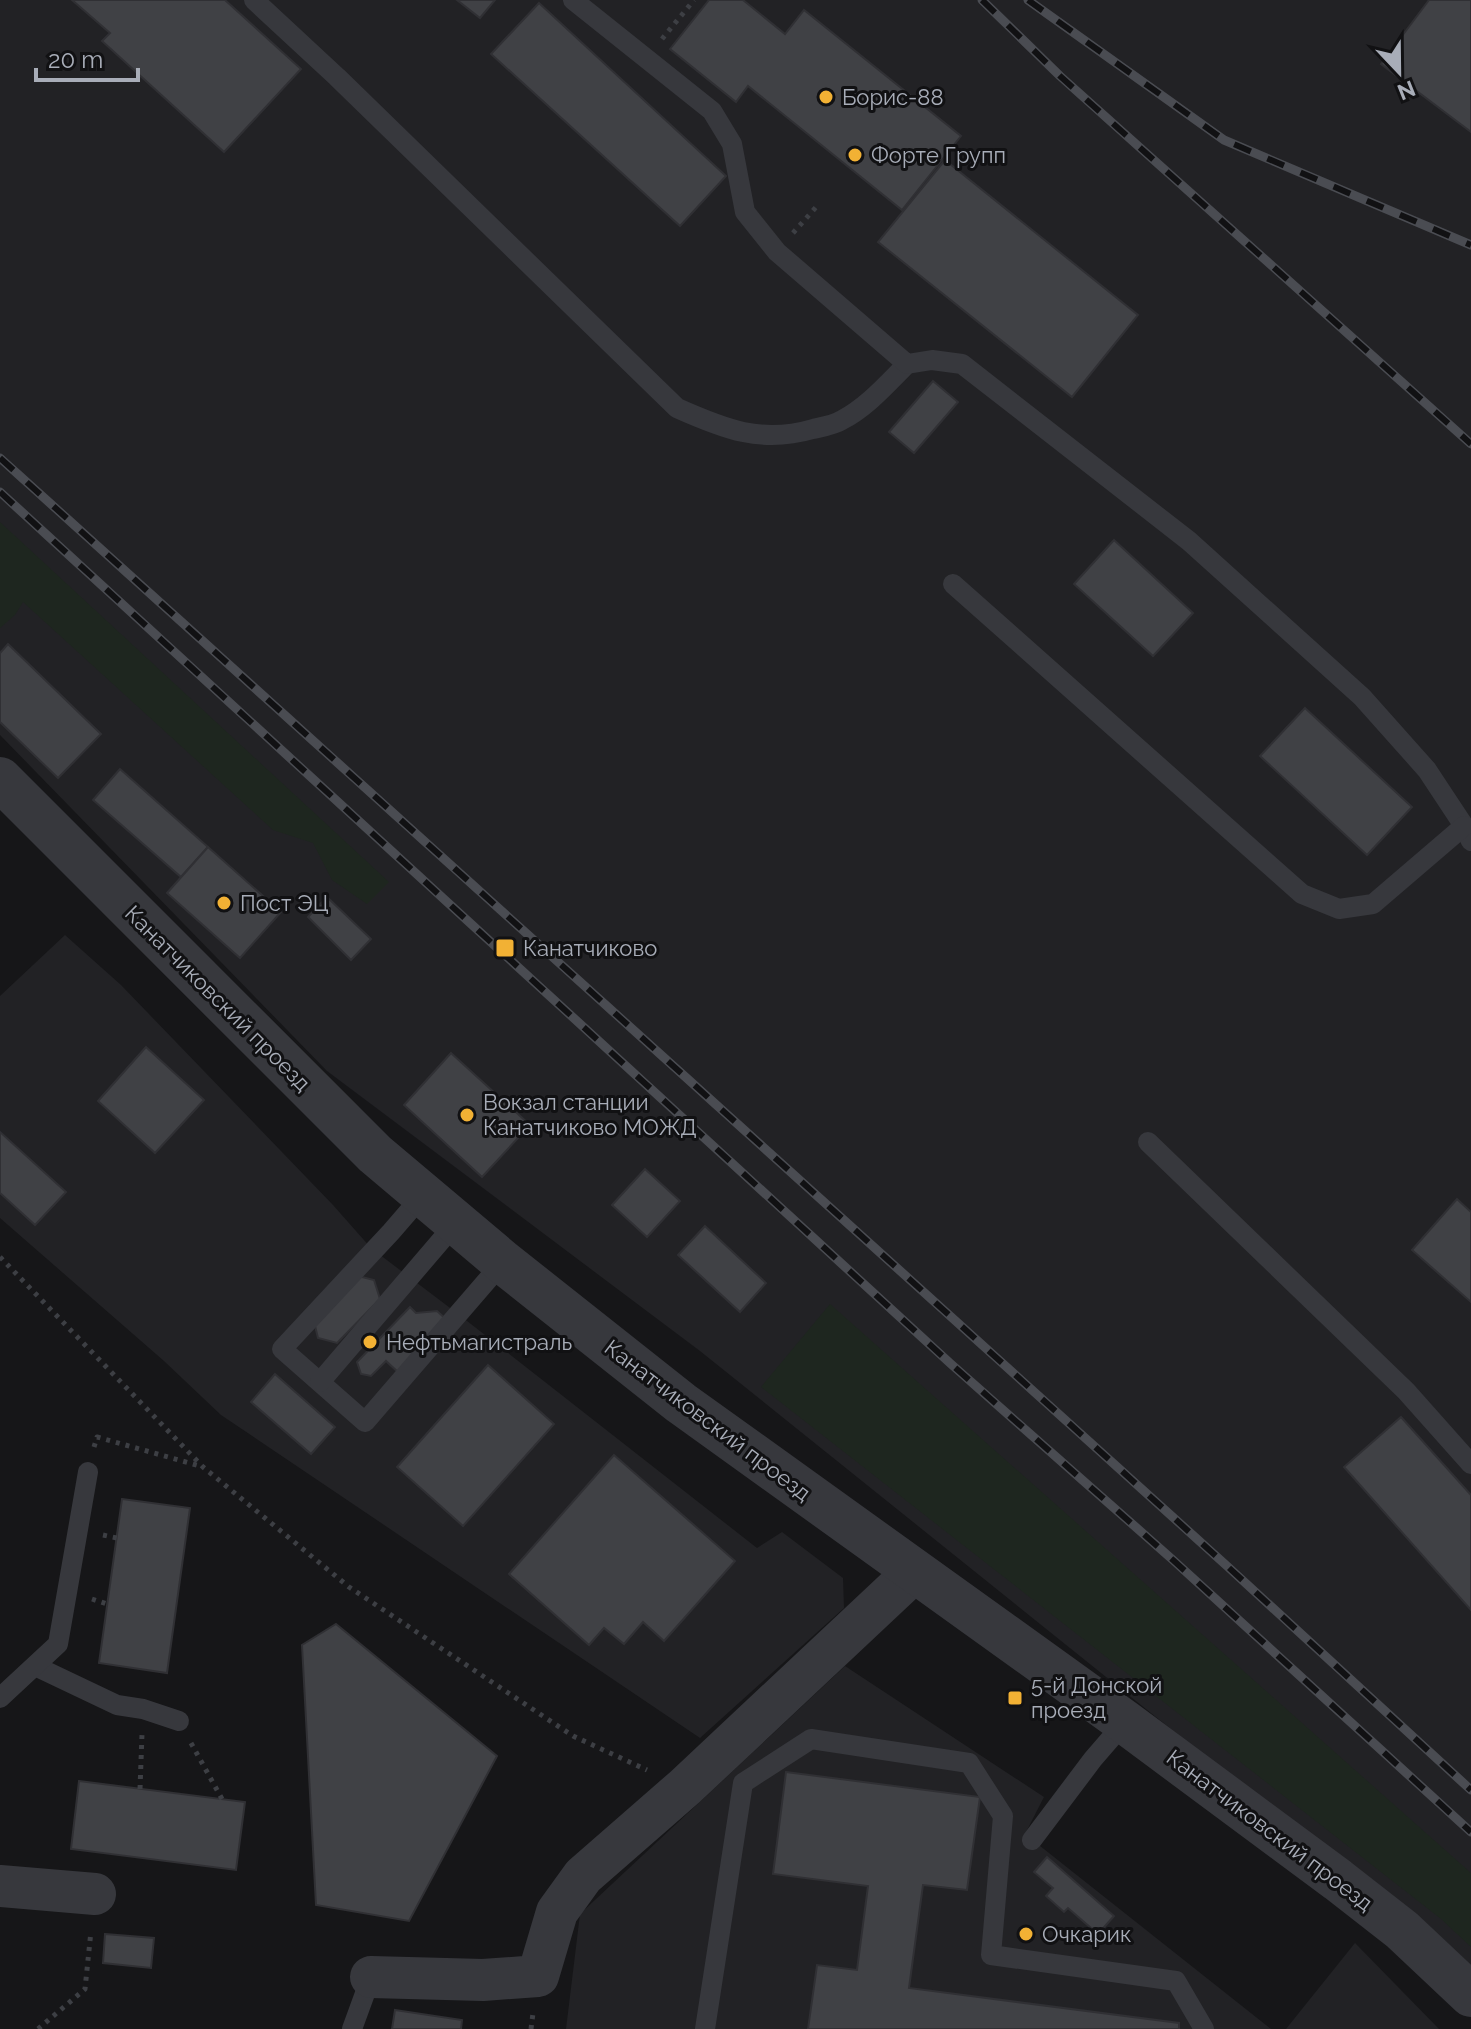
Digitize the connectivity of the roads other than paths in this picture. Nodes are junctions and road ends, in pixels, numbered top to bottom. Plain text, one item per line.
1 (254, 0) edge
2 (573, 0) edge
3 (907, 364) junction
4 (953, 584) dead end
5 (0, 779) edge
6 (1467, 834) edge
7 (1148, 1142) dead end
8 (423, 1195) junction
9 (456, 1223) junction
10 (503, 1262) junction
11 (320, 1382) junction
12 (1471, 1464) edge
13 (88, 1472) road end
14 (914, 1572) junction
15 (35, 1666) junction
16 (0, 1698) edge
17 (179, 1721) road end
18 (1125, 1722) junction
19 (1032, 1840) dead end
20 (0, 1886) edge
21 (95, 1894) road end
22 (371, 1977) joint
23 (1471, 1995) edge
24 (352, 2029) edge
25 (705, 2029) edge
26 (1204, 2029) edge

1 - 3 lane
2 - 3 lane
3 - 6 lane
4 - 6 lane
5 - 8 street, Канатчиковский проезд
7 - 12 lane
8 - 9 street, Канатчиковский проезд
8 - 11 lane
9 - 10 street, Канатчиковский проезд
9 - 11 lane
10 - 11 lane
10 - 14 street, Канатчиковский проезд
13 - 15 lane
14 - 18 street, Канатчиковский проезд
14 - 22 street
15 - 16 lane
15 - 17 lane
18 - 19 lane
18 - 23 street, Канатчиковский проезд
20 - 21 street
22 - 24 lane
25 - 26 lane

